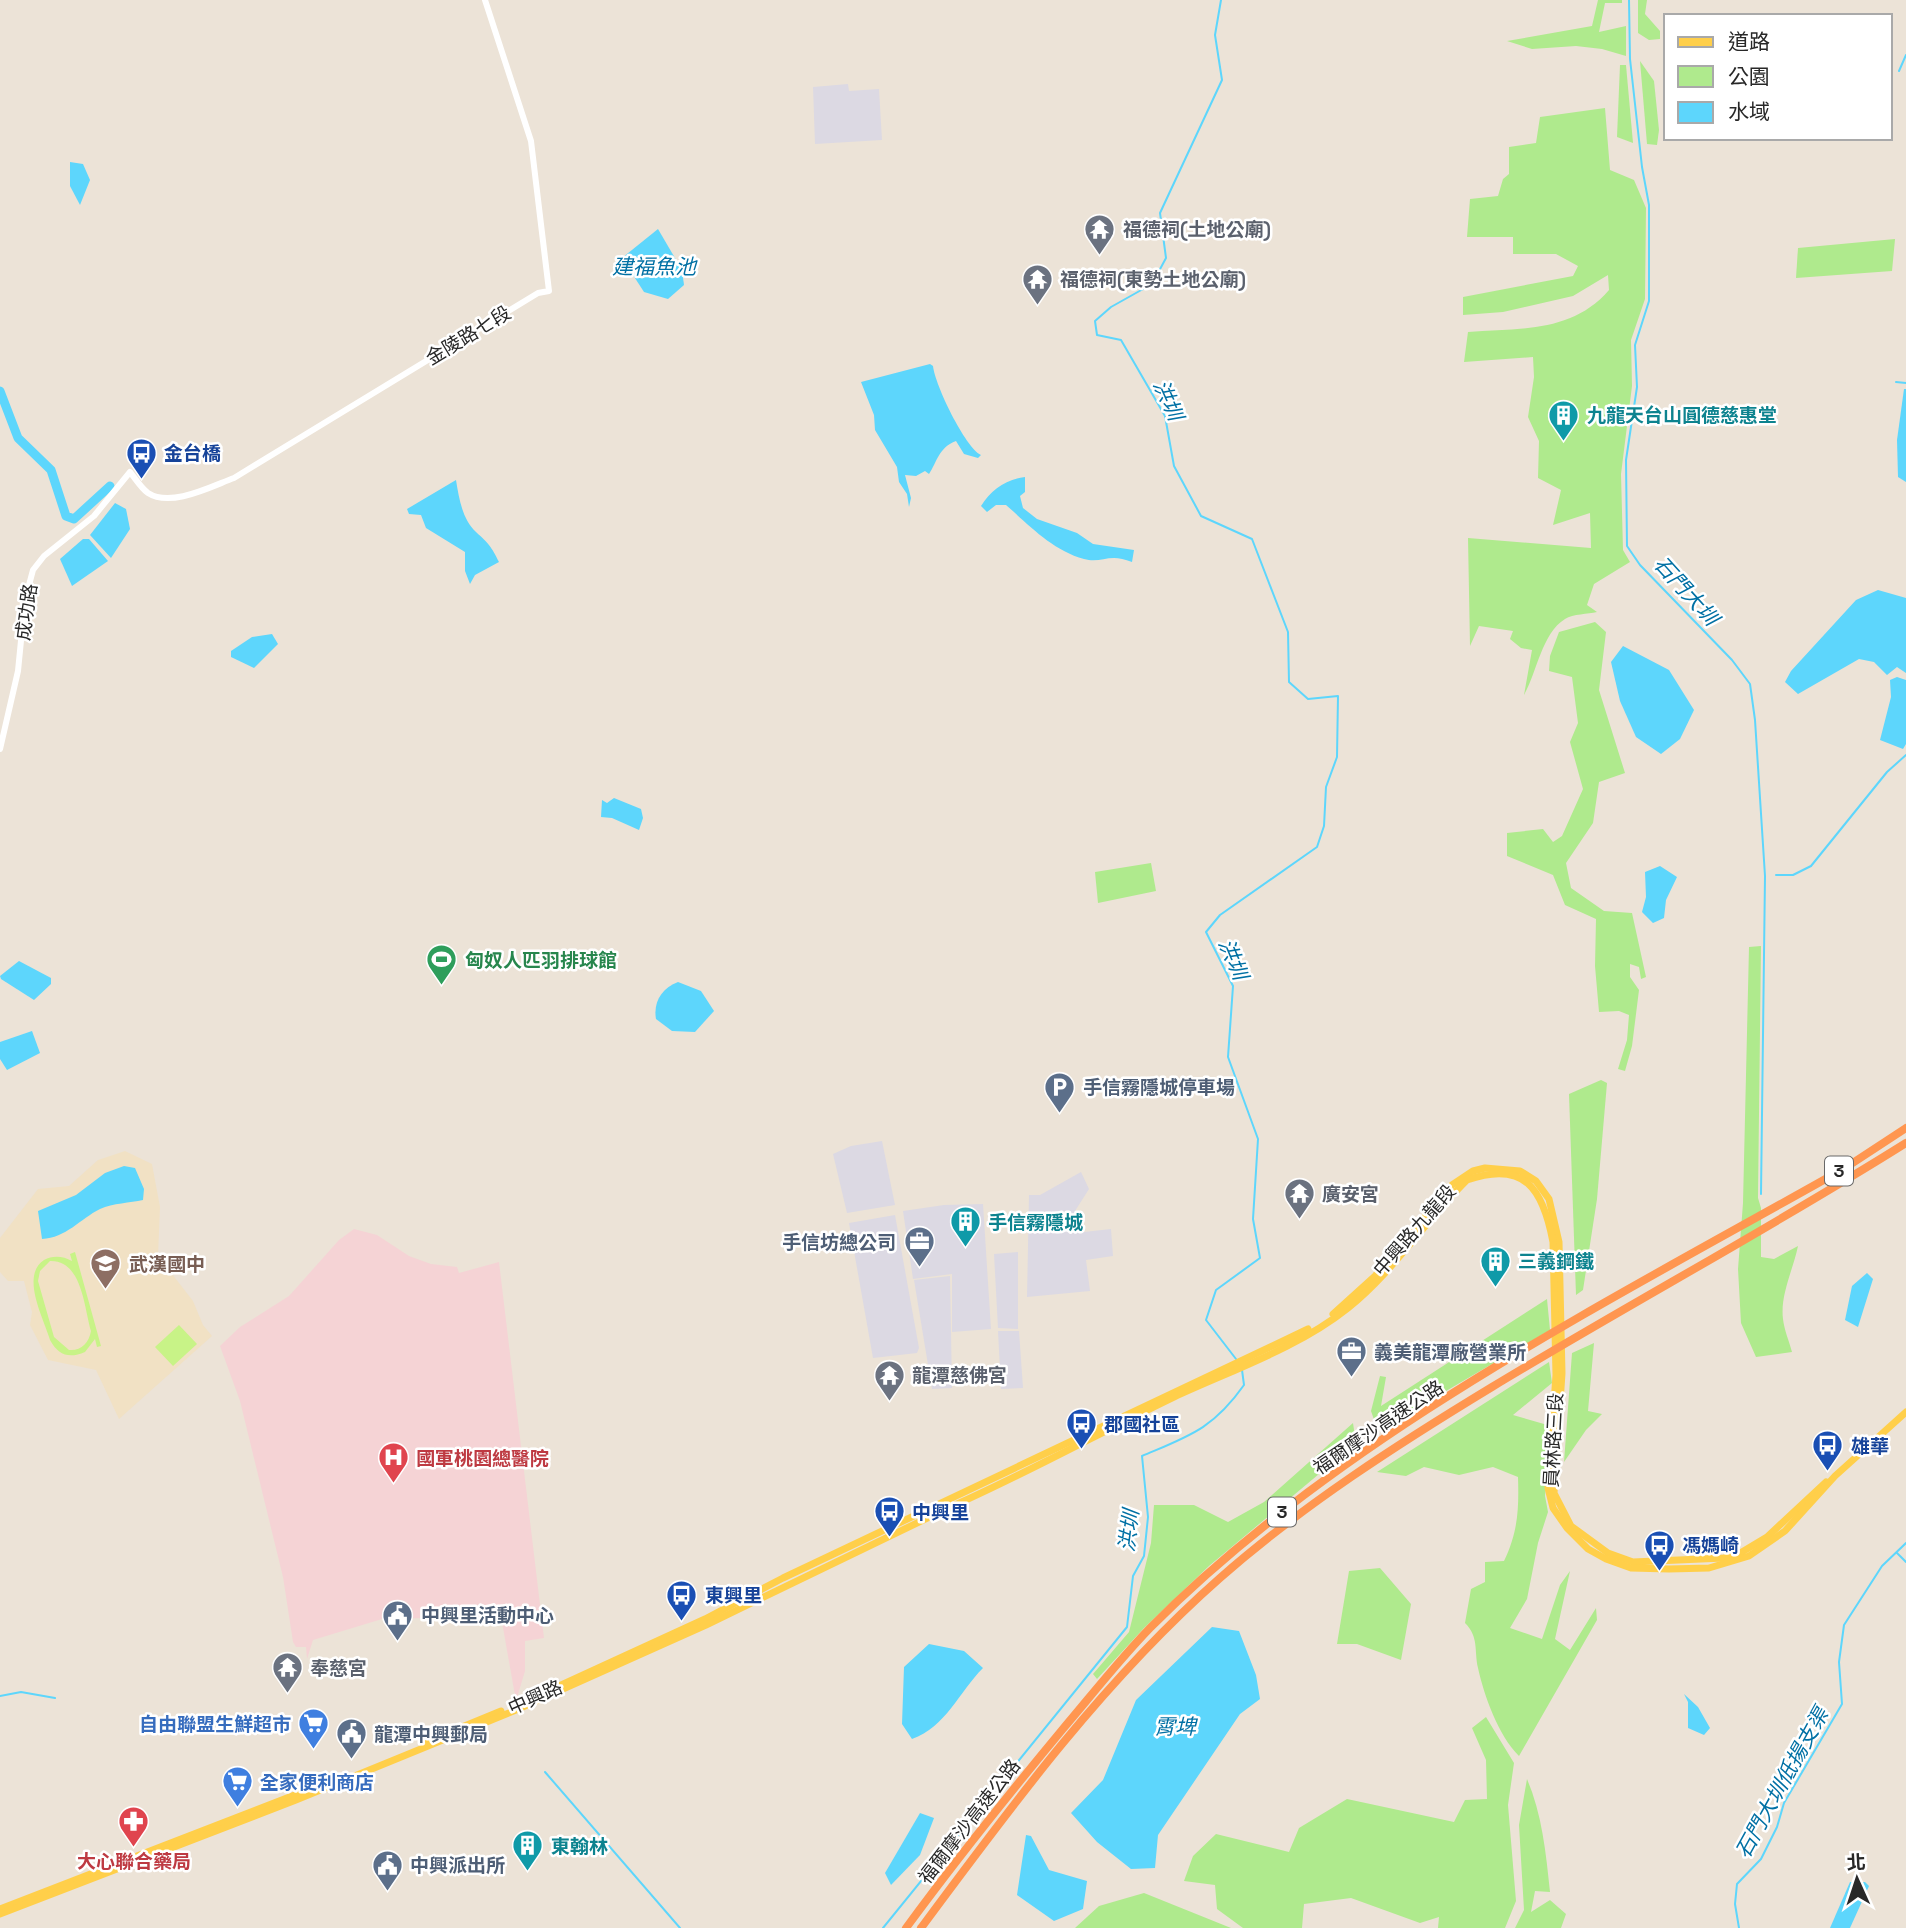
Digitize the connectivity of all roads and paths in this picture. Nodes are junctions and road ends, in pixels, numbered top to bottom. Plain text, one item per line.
1 (485, 0) edge
2 (130, 472) joint
3 (0, 749) edge
4 (1906, 1128) edge
5 (1906, 1143) edge
6 (1556, 1242) joint
7 (1906, 1412) edge
8 (1017, 1473) junction
9 (0, 1909) edge
10 (0, 1914) edge
11 (906, 1928) edge
12 (921, 1928) edge

1 - 2 street, 金陵路七段
2 - 3 street, 成功路
4 - 11 highway, 福爾摩沙高速公路 / 3
5 - 12 highway, 福爾摩沙高速公路 / 3
6 - 7 main road, 員林路三段
6 - 8 main road, 中興路九龍段
8 - 9 main road, 中興路
8 - 10 main road, 中興路

